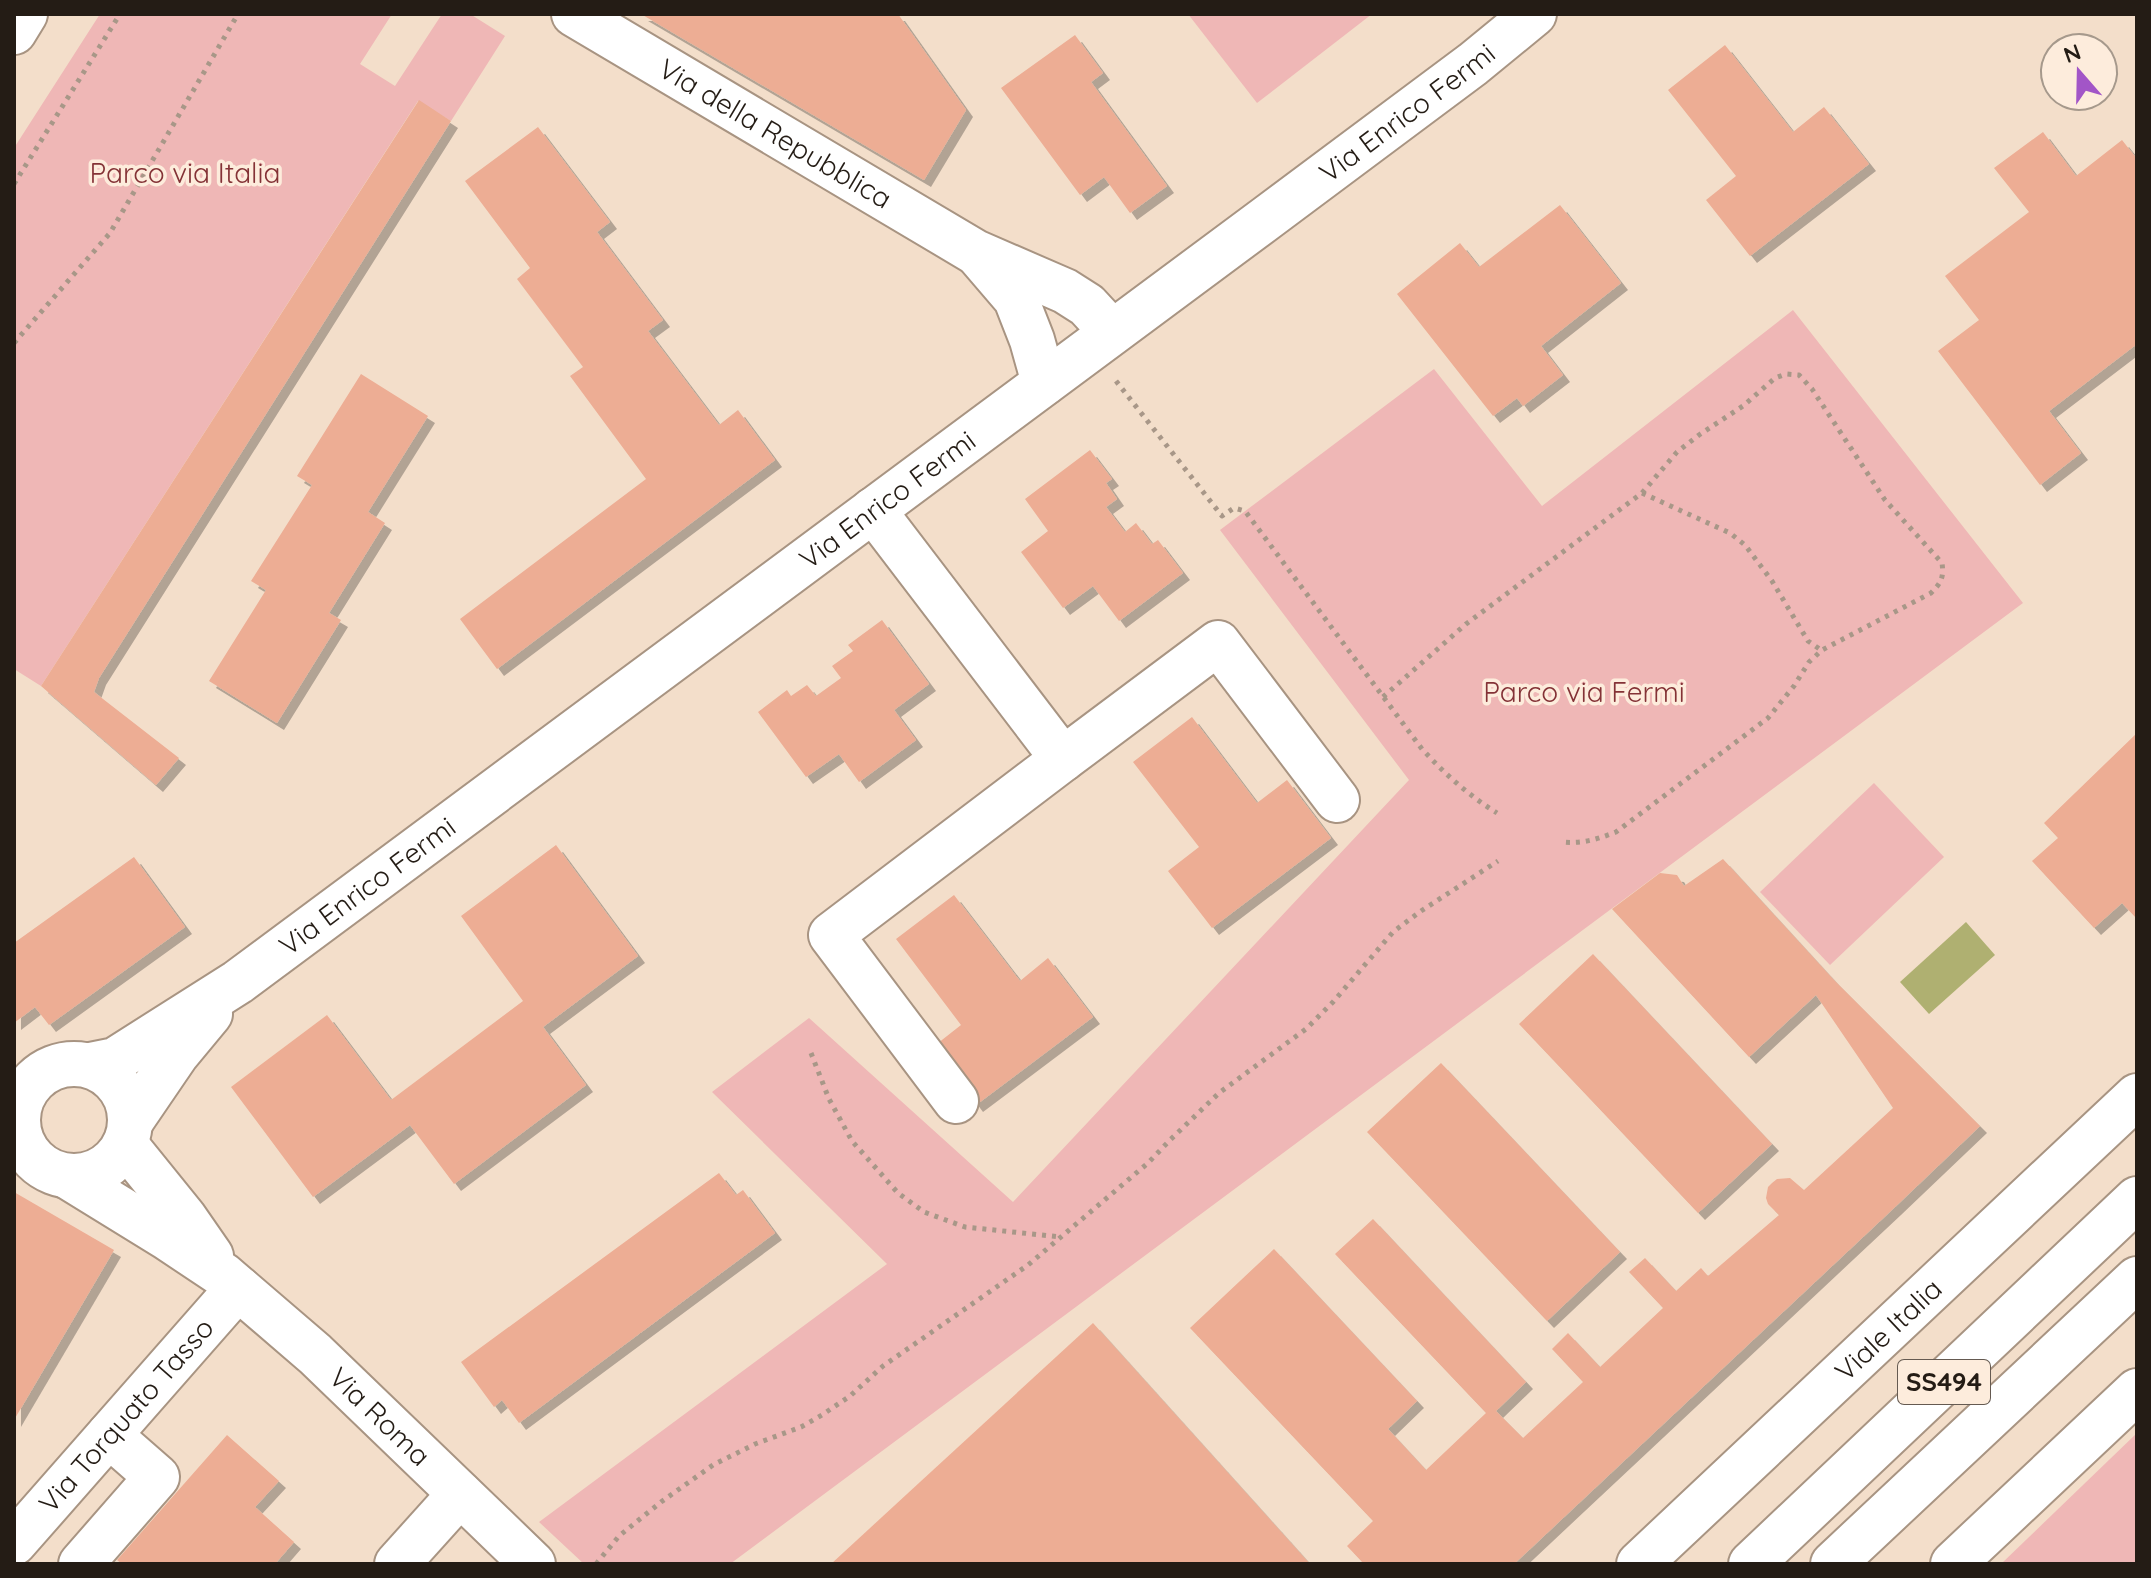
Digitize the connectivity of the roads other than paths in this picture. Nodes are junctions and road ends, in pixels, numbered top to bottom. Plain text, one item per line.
1 (25, 14) edge
2 (574, 14) edge
3 (1534, 14) edge
4 (14, 32) edge
5 (975, 252) junction
6 (1102, 340) junction
7 (1044, 383) junction
8 (873, 510) junction
9 (1063, 759) junction
10 (1337, 800) dead end
11 (238, 982) junction
12 (90, 1065) junction
13 (22, 1088) edge
14 (2137, 1096) edge
15 (956, 1101) dead end
16 (128, 1132) junction
17 (18, 1140) edge
18 (67, 1176) junction
19 (2137, 1199) edge
20 (2137, 1279) edge
21 (231, 1281) junction
22 (2137, 1391) edge
23 (109, 1435) junction
24 (460, 1494) junction
25 (14, 1543) edge
26 (81, 1564) edge
27 (397, 1564) edge
28 (533, 1564) edge
29 (1639, 1564) edge
30 (1751, 1564) edge
31 (1833, 1564) edge
32 (1953, 1564) edge

1 - 4 street
2 - 5 street, Via della Repubblica
3 - 6 street, Via Enrico Fermi
5 - 6 street, Via della Repubblica
5 - 7 street, Via della Repubblica
6 - 7 street, Via Enrico Fermi
7 - 8 street, Via Enrico Fermi
8 - 9 street
8 - 11 street, Via Enrico Fermi
9 - 10 street
9 - 15 street
11 - 12 street, Via Enrico Fermi
11 - 16 street, Via Enrico Fermi
12 - 13 street
12 - 16 street
13 - 17 street
14 - 29 street, Viale Italia
16 - 18 street
16 - 21 street, Via Roma
17 - 18 street
18 - 21 street, Via Roma
19 - 30 street, SS494
20 - 31 street, SS494
21 - 23 street, Via Torquato Tasso
21 - 24 street, Via Roma
22 - 32 street
23 - 25 street, Via Torquato Tasso
23 - 26 street
24 - 27 street
24 - 28 street, Via Roma

